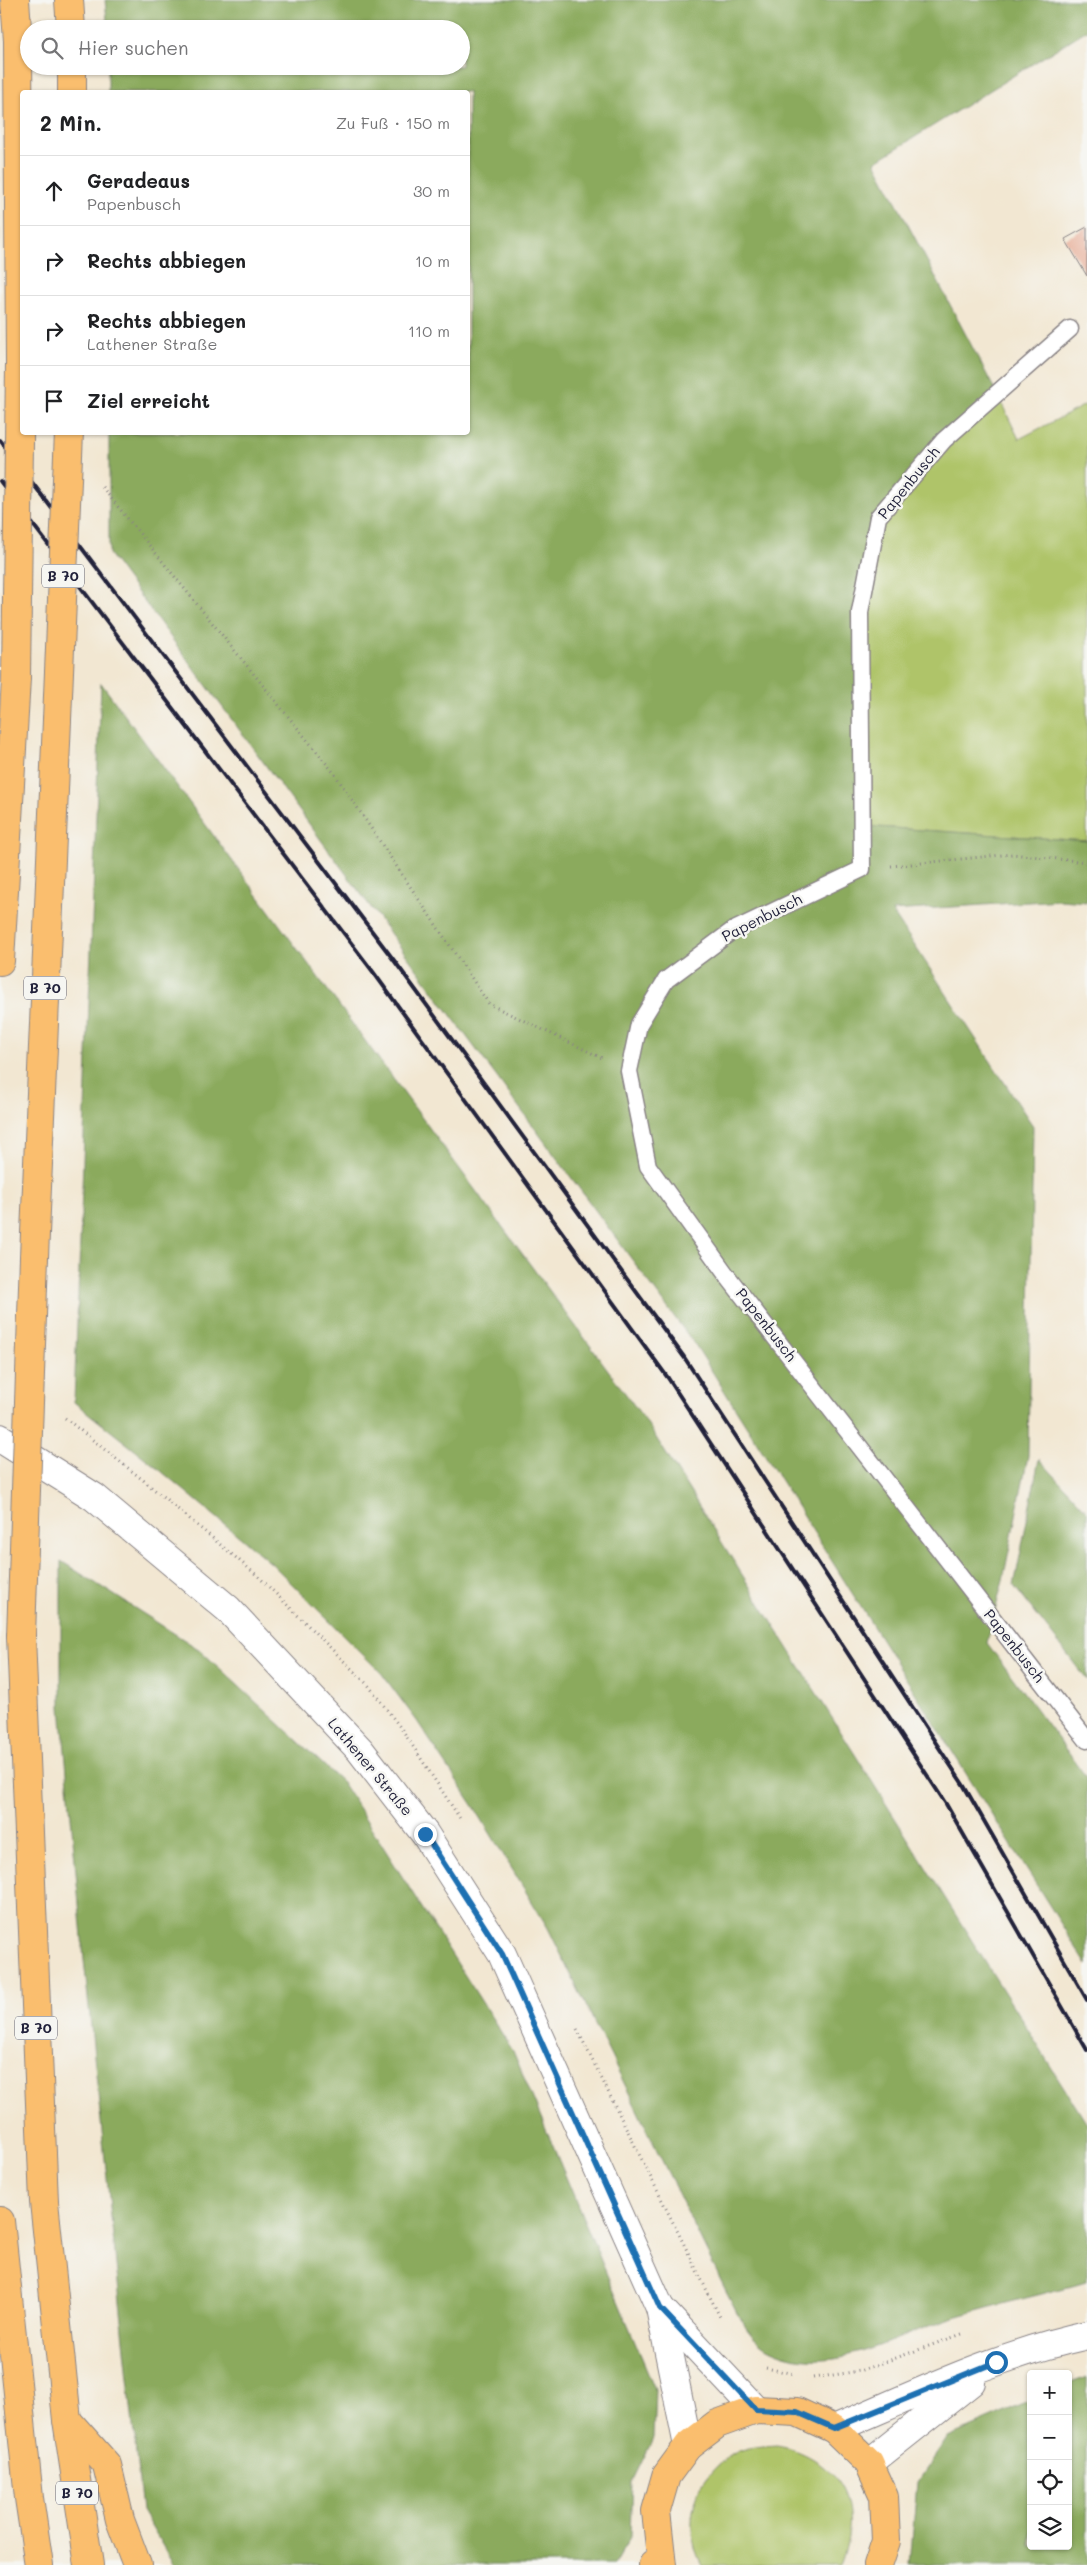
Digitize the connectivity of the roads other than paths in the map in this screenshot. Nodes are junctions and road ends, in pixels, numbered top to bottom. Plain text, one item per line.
1 (15, 0) edge
2 (68, 0) edge
3 (70, 20) edge
4 (72, 75) edge
5 (72, 90) edge
6 (1070, 329) dead end
7 (68, 435) edge
8 (0, 961) edge
9 (0, 1438) edge
10 (1087, 1740) edge
11 (0, 2221) edge
12 (2, 2271) edge
13 (660, 2308) junction
14 (1087, 2335) edge
15 (996, 2362) junction
16 (756, 2410) junction
17 (66, 2420) junction
18 (834, 2428) junction
19 (688, 2446) junction
20 (869, 2463) junction
21 (658, 2563) edge
22 (39, 2565) edge
23 (89, 2565) edge
24 (137, 2565) edge
25 (878, 2565) edge

1 - 8 main road, bridge
2 - 3 main road
4 - 5 main road
6 - 10 lane, Papenbusch
7 - 17 main road, B 70, bridge
9 - 13 street, Lathener Straße
11 - 12 main road
12 - 22 main road
13 - 16 street, Lathener Straße
13 - 19 street, Lathener Straße
14 - 15 street
15 - 18 street
15 - 20 street
16 - 18 main road
16 - 19 main road
17 - 23 main road, B 70
17 - 24 main road
18 - 20 main road
19 - 21 main road
20 - 25 main road

